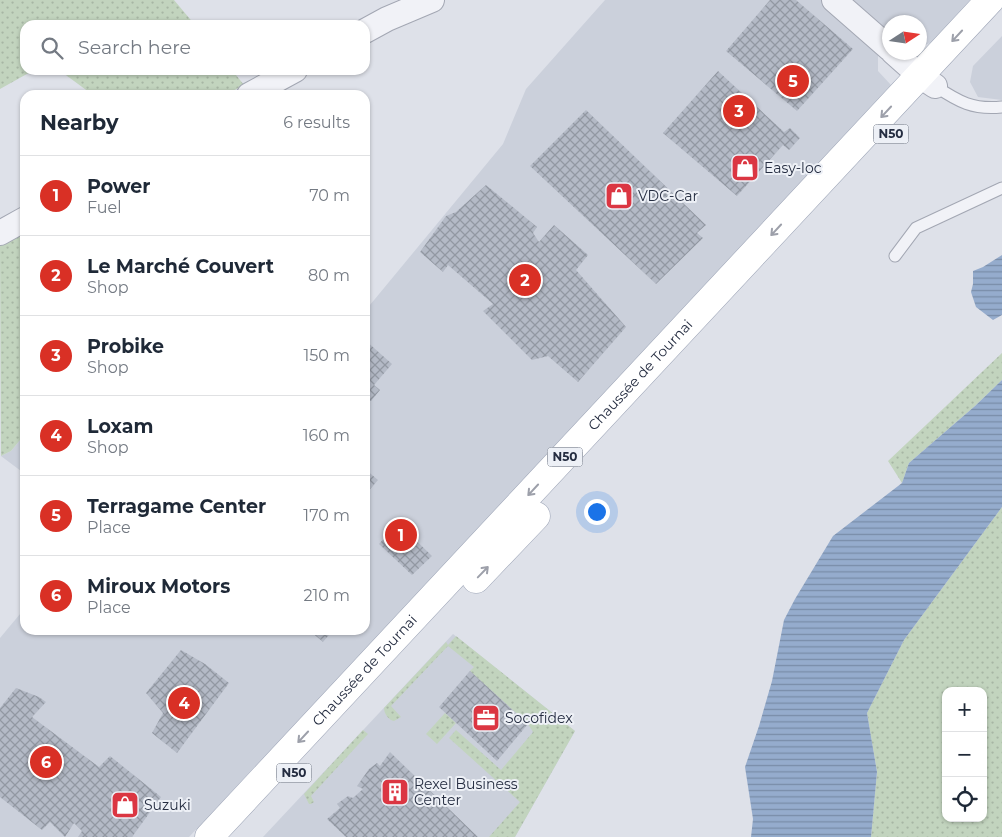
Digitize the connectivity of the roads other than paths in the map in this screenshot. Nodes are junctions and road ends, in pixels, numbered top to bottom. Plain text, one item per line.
1 (432, 0) edge
2 (834, 0) edge
3 (990, 0) edge
4 (1002, 15) edge
5 (370, 28) edge
6 (882, 42) edge
7 (902, 60) edge
8 (286, 75) edge
9 (927, 81) junction
10 (258, 90) edge
11 (1002, 107) edge
12 (1002, 188) edge
13 (20, 222) edge
14 (0, 233) edge
15 (895, 256) dead end
16 (209, 837) edge
17 (235, 837) edge

1 - 5 street
2 - 6 street
3 -> 9 main road, Chaussée de Tournai / N50
4 - 9 main road, Chaussée de Tournai / N50
7 - 9 street
8 - 10 street
9 - 11 lane
9 -> 16 main road, Chaussée de Tournai / N50
17 -> 9 main road, Chaussée de Tournai / N50
12 - 15 lane
13 - 14 street

